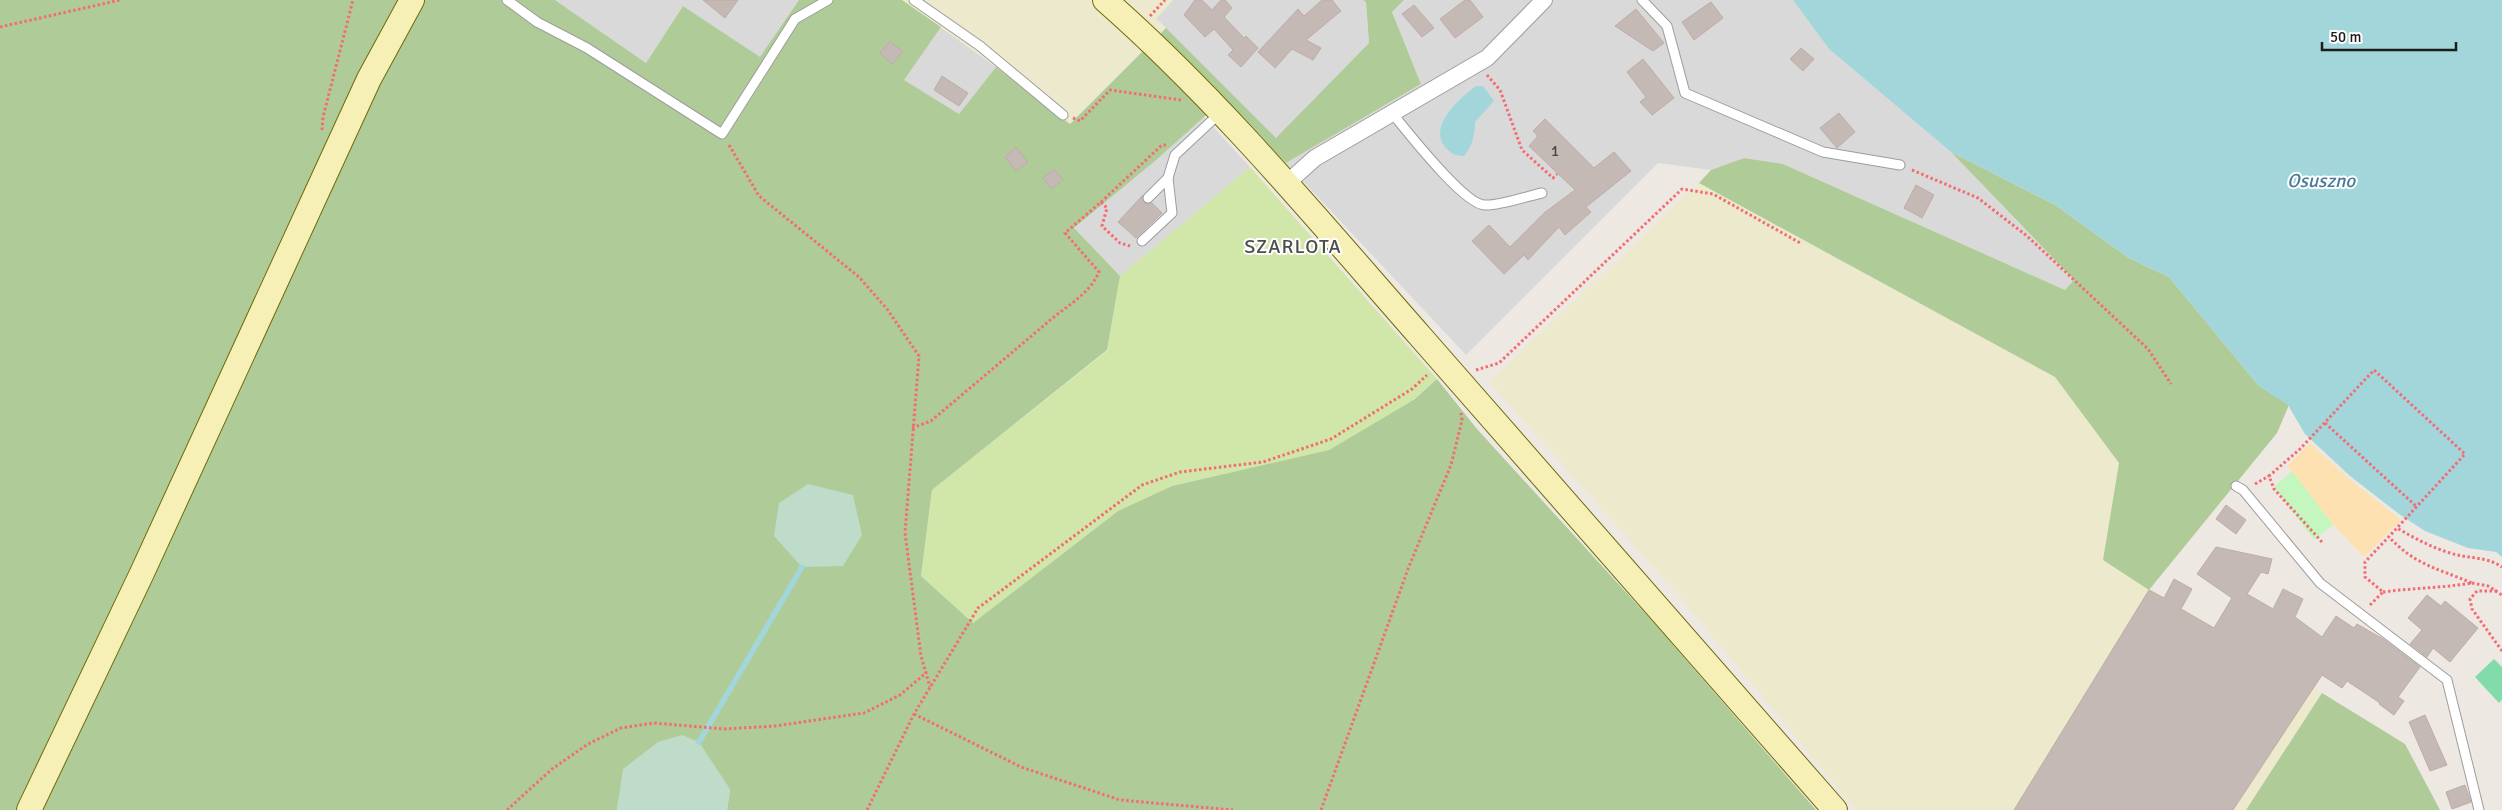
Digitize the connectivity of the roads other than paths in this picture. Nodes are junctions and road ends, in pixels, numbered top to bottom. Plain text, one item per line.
1 (412, 0) edge
2 (507, 0) edge
3 (828, 0) edge
4 (914, 0) edge
5 (1105, 0) edge
6 (1544, 0) edge
7 (1642, 0) edge
8 (1216, 109) junction
9 (1392, 114) junction
10 (1063, 115) road end
11 (1900, 165) road end
12 (1168, 178) junction
13 (1286, 184) junction
14 (1542, 193) dead end
15 (1148, 198) dead end
16 (1142, 241) road end
17 (2236, 486) dead end
18 (29, 810) edge
19 (1834, 810) edge
20 (2479, 810) edge

1 - 18 street
2 - 3 lane
4 - 10 lane
5 - 8 street
6 - 9 street
7 - 11 lane
8 - 12 lane
8 - 13 street
9 - 13 street
9 - 14 lane
12 - 15 lane
12 - 16 lane
13 - 19 street
17 - 20 lane

